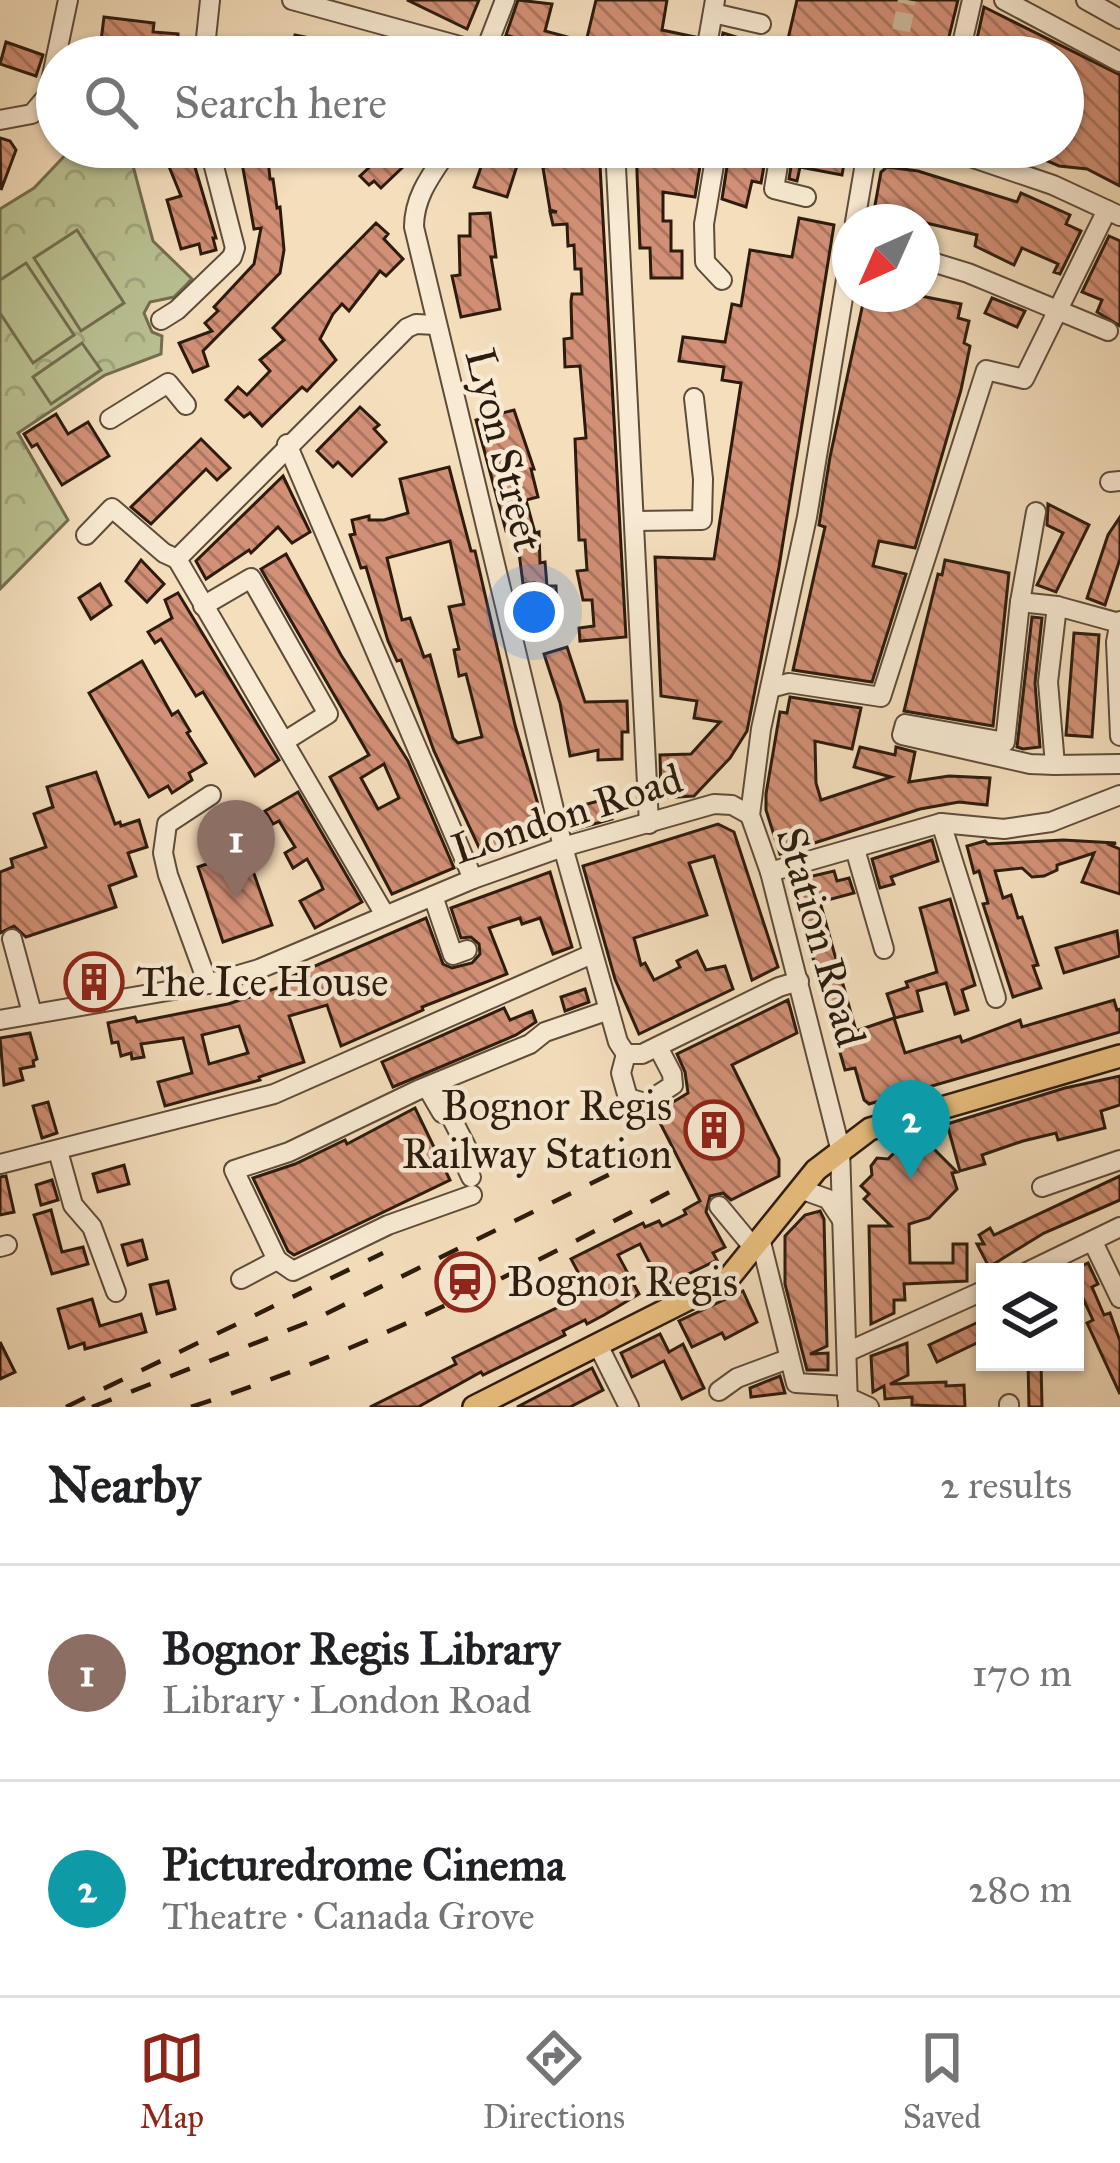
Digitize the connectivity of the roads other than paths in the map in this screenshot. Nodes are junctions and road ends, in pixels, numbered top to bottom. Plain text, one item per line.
1 (68, 0) edge
2 (210, 0) edge
3 (292, 0) edge
4 (505, 0) edge
5 (972, 0) edge
6 (1004, 0) edge
7 (1048, 0) edge
8 (1086, 0) edge
9 (714, 6) edge
10 (1031, 13) junction
11 (1120, 19) edge
12 (761, 24) dead end
13 (60, 36) edge
14 (206, 36) edge
15 (422, 36) edge
16 (495, 36) edge
17 (709, 36) edge
18 (964, 36) edge
19 (1073, 36) edge
20 (1084, 42) edge
21 (1120, 62) edge
22 (36, 109) edge
23 (0, 120) edge
24 (214, 168) edge
25 (435, 168) edge
26 (616, 168) edge
27 (713, 168) edge
28 (778, 168) edge
29 (864, 168) edge
30 (1003, 168) edge
31 (806, 197) dead end
32 (858, 204) edge
33 (1113, 213) edge
34 (940, 266) edge
35 (722, 280) dead end
36 (1060, 309) junction
37 (841, 312) edge
38 (161, 320) dead end
39 (436, 326) junction
40 (1108, 331) dead end
41 (694, 398) dead end
42 (186, 405) dead end
43 (110, 419) dead end
44 (287, 444) junction
45 (1036, 512) dead end
46 (635, 521) junction
47 (86, 535) dead end
48 (177, 559) junction
49 (1020, 602) junction
50 (203, 606) junction
51 (1057, 606) junction
52 (1120, 622) edge
53 (773, 687) junction
54 (1120, 736) edge
55 (285, 741) junction
56 (1120, 764) edge
57 (1055, 765) junction
58 (211, 795) dead end
59 (1120, 795) edge
60 (750, 815) junction
61 (941, 823) junction
62 (649, 824) junction
63 (563, 847) junction
64 (855, 850) junction
65 (770, 872) junction
66 (473, 879) junction
67 (433, 896) junction
68 (385, 915) junction
69 (12, 939) dead end
70 (884, 949) dead end
71 (467, 950) dead end
72 (592, 954) junction
73 (800, 982) junction
74 (208, 984) junction
75 (996, 998) dead end
76 (609, 1010) junction
77 (32, 1013) junction
78 (0, 1019) edge
79 (658, 1047) junction
80 (626, 1054) junction
81 (1120, 1056) edge
82 (428, 1089) junction
83 (840, 1148) junction
84 (58, 1151) junction
85 (1120, 1160) edge
86 (0, 1164) edge
87 (1042, 1187) dead end
88 (800, 1189) junction
89 (718, 1206) dead end
90 (842, 1220) junction
91 (1120, 1227) edge
92 (1094, 1242) junction
93 (757, 1243) junction
94 (277, 1260) junction
95 (1047, 1263) edge
96 (241, 1279) dead end
97 (116, 1292) dead end
98 (976, 1295) edge
99 (1120, 1298) edge
100 (598, 1346) junction
101 (847, 1352) junction
102 (788, 1359) junction
103 (719, 1391) dead end
104 (847, 1397) edge
105 (474, 1407) edge
106 (629, 1407) edge
107 (869, 1407) edge

1 - 13 street
2 - 14 street
3 - 15 street
4 - 16 street
5 - 18 street
6 - 10 street
7 - 10 street
8 - 11 street
9 - 12 street
9 - 17 street
10 - 19 street
20 - 21 street
22 - 23 street
24 - 38 street
25 - 39 street, Lyon Street
26 - 46 street
27 - 35 street
28 - 31 street
29 - 32 street
30 - 33 street
33 - 36 street
34 - 36 street
36 - 40 street
36 - 53 street
37 - 53 street, London Road
39 - 44 street
39 - 63 street, Lyon Street
41 - 46 street
42 - 43 street
44 - 48 street
44 - 66 street
45 - 49 street
46 - 62 street
47 - 48 street
48 - 50 street
49 - 51 street
49 - 57 street
50 - 55 street
50 - 55 street
51 - 52 street
51 - 57 street
52 - 54 street
53 - 60 street, London Road
55 - 68 street
56 - 57 street
58 - 74 street
59 - 61 street
60 - 62 street, London Road
60 - 65 street, Station Road
61 - 64 street
61 - 75 street
62 - 63 street, London Road
63 - 66 street, London Road
63 - 72 street, Lyon Street
64 - 65 street
64 - 70 street
65 - 73 street, Station Road
66 - 67 street, London Road
67 - 68 street, London Road
67 - 71 street
68 - 74 street, London Road
69 - 77 street
72 - 76 street, Lyon Street
72 - 84 street
73 - 79 street
73 - 83 street, Station Road
74 - 77 street, London Road
76 - 80 street, Lyon Street
76 - 82 street
77 - 78 street, London Road
79 - 80 street
79 - 80 street
81 - 83 main road
82 - 94 street
82 - 94 street
83 - 88 main road
83 - 90 street, Station Road
84 - 86 street
84 - 97 street
85 - 87 street
88 - 90 street
88 - 93 main road
89 - 93 street
90 - 101 street, Station Road
91 - 92 street
92 - 95 street
92 - 99 street
93 - 100 main road
93 - 102 street
94 - 96 street
98 - 101 street
100 - 105 main road
100 - 106 street
101 - 104 street, Station Road
102 - 103 street
102 - 104 street
104 - 107 street

